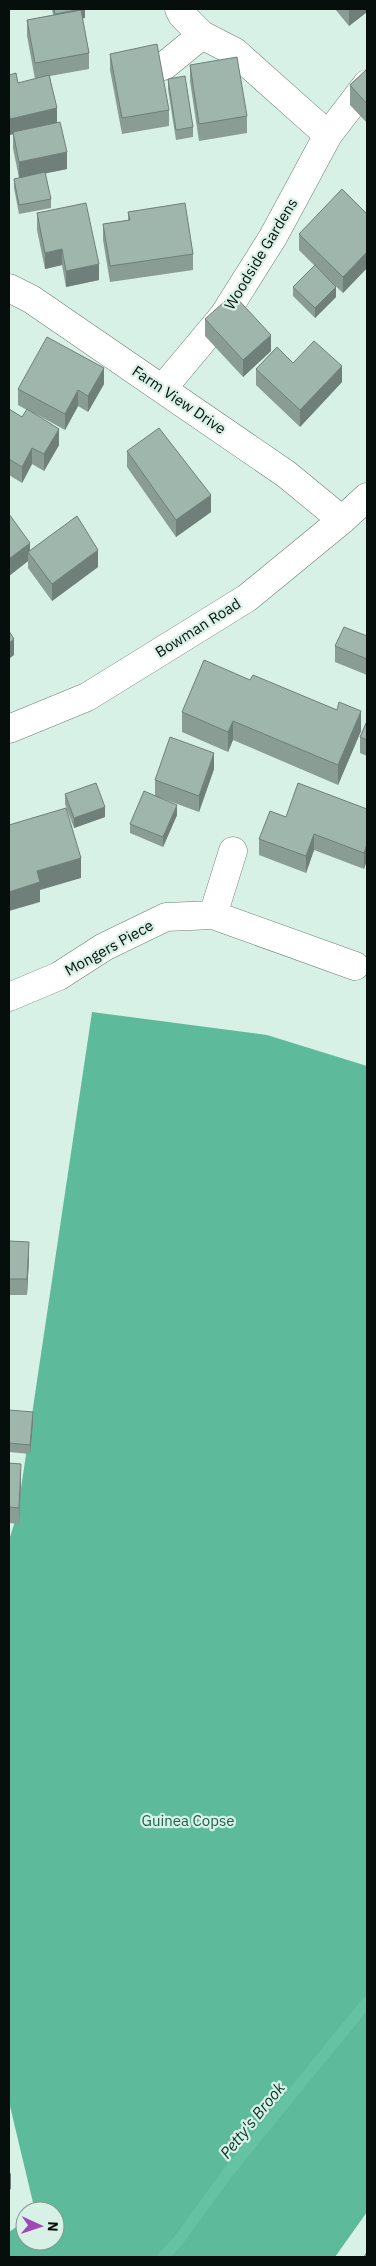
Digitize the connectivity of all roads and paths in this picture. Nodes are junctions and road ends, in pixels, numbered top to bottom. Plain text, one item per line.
1 (179, 9) edge
2 (202, 35) junction
3 (164, 66) dead end
4 (367, 84) edge
5 (328, 135) junction
6 (9, 288) edge
7 (163, 388) junction
8 (367, 497) edge
9 (342, 520) junction
10 (9, 729) edge
11 (234, 851) dead end
12 (213, 915) junction
13 (354, 966) dead end
14 (9, 997) edge

1 - 2 street
2 - 3 street
2 - 5 street
4 - 5 street, Woodside Gardens
5 - 7 street, Woodside Gardens
6 - 7 street, Farm View Drive
7 - 9 street, Farm View Drive
8 - 9 street, Bowman Road
9 - 10 street, Bowman Road
11 - 12 street
12 - 13 street, Mongers Piece
12 - 14 street, Mongers Piece

